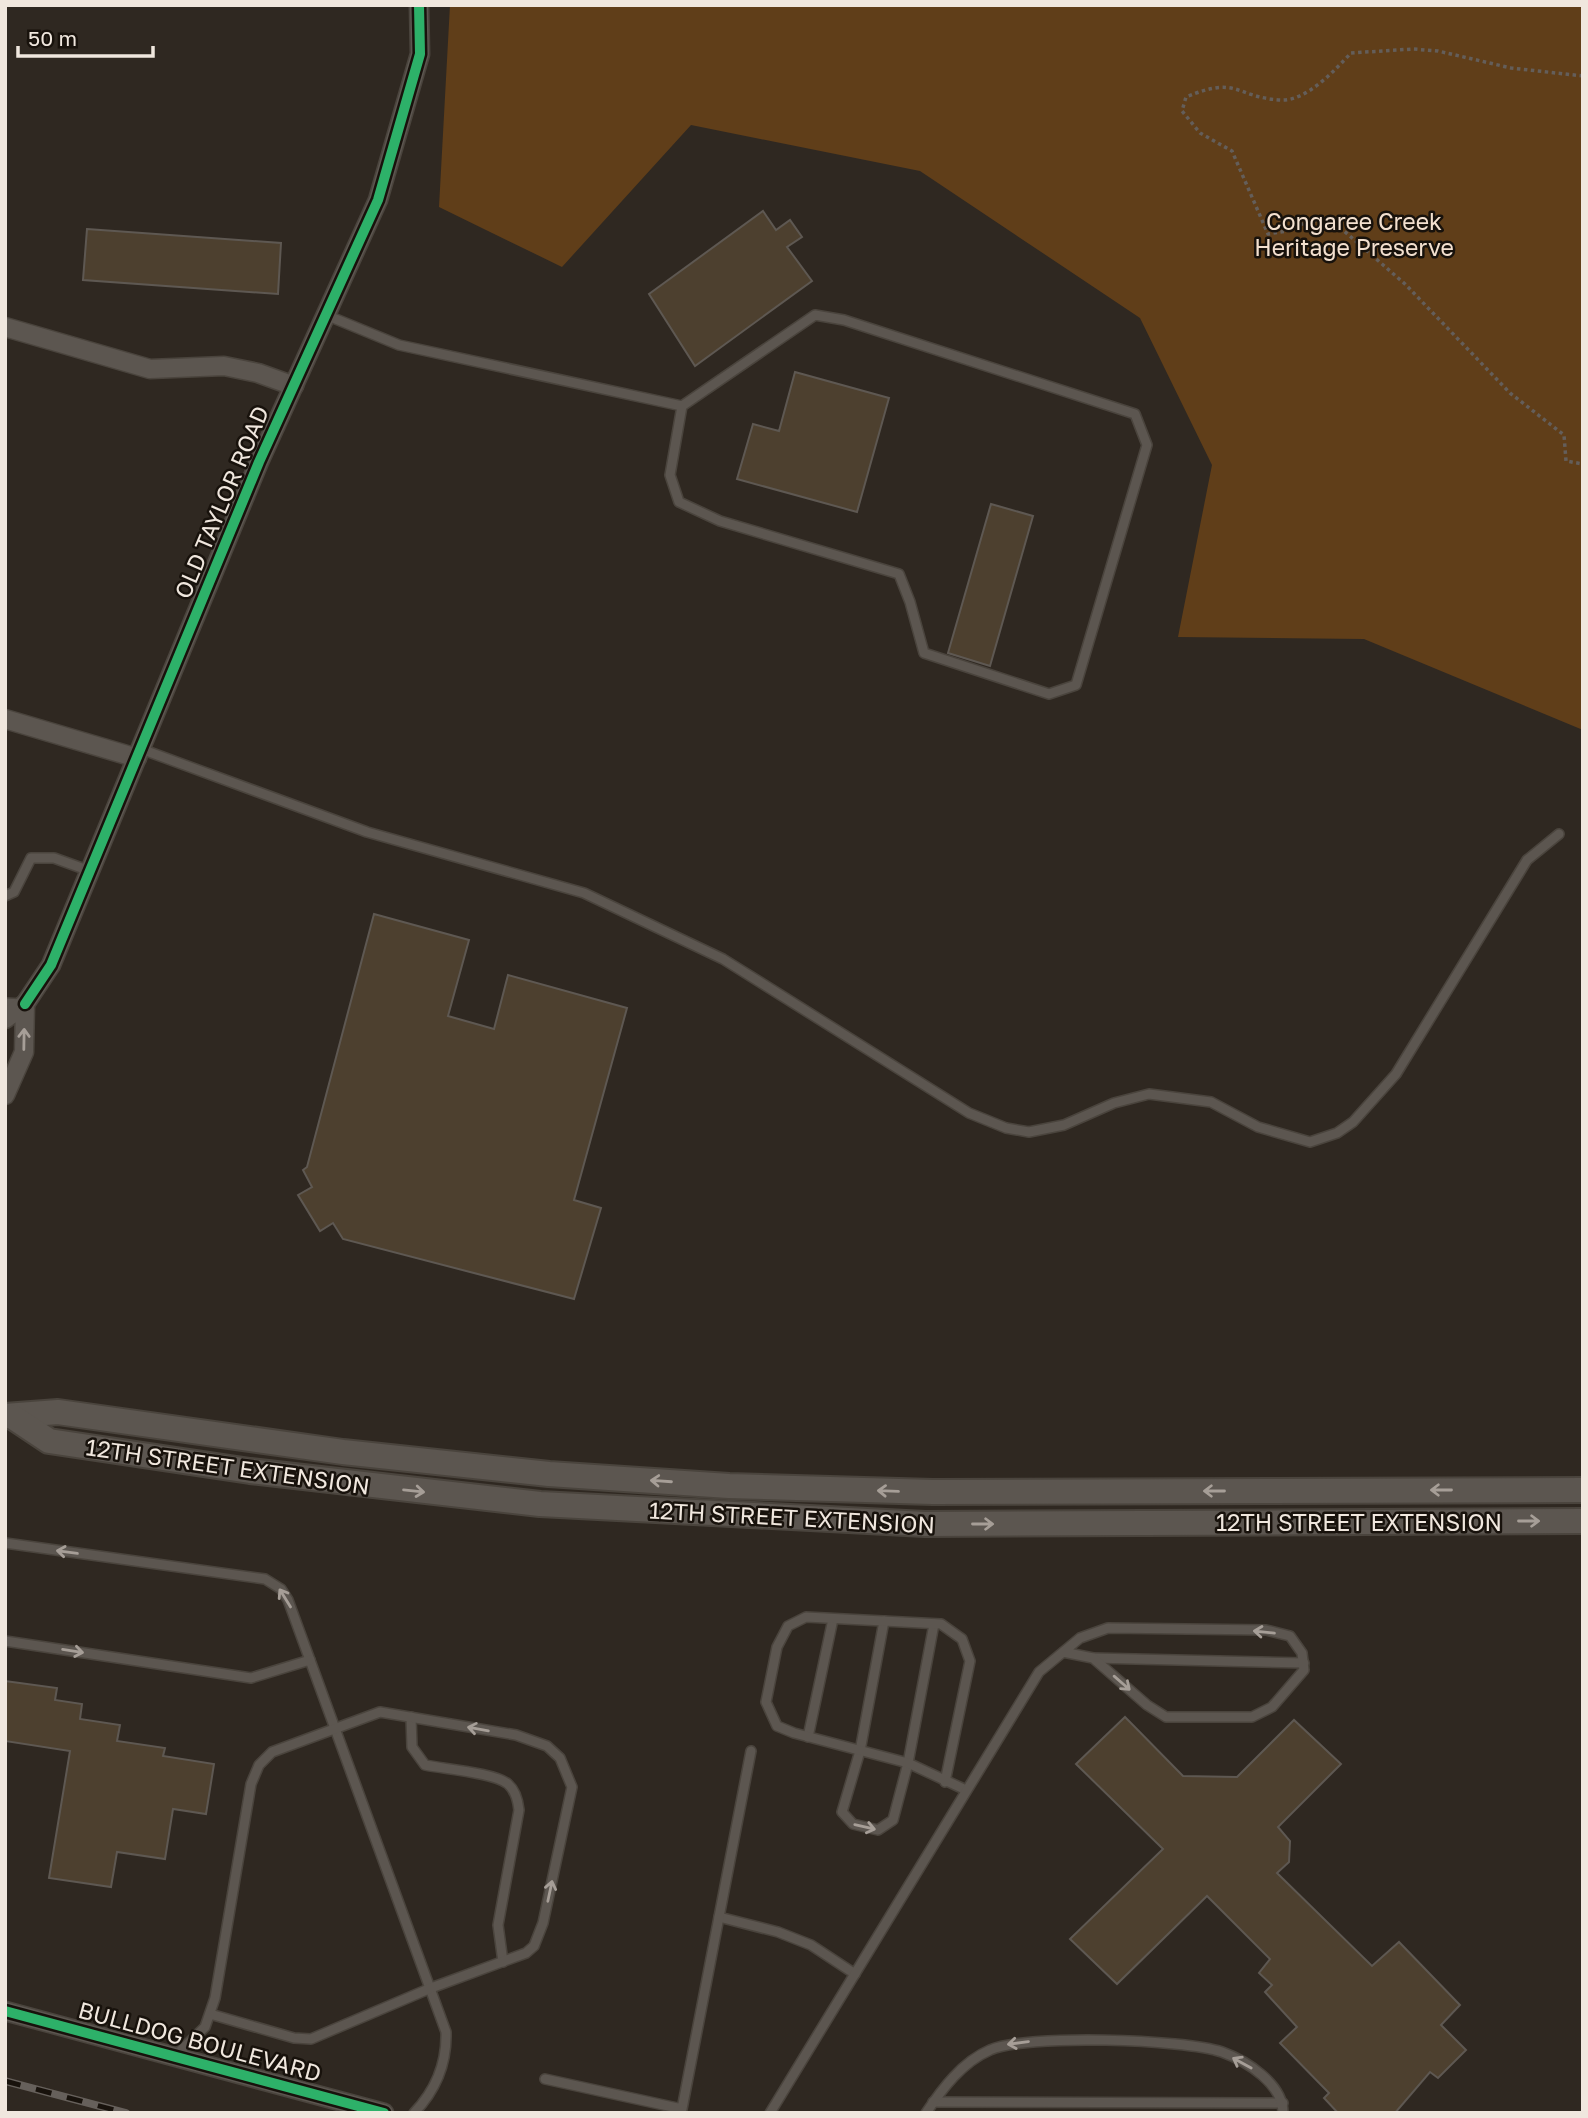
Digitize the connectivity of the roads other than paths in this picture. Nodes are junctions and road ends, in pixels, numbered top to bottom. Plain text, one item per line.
1 (419, 5) edge
2 (326, 315) junction
3 (5, 327) edge
4 (294, 386) junction
5 (682, 406) junction
6 (5, 719) edge
7 (139, 753) junction
8 (1559, 834) dead end
9 (90, 872) junction
10 (5, 896) edge
11 (5, 1003) edge
12 (25, 1004) junction
13 (5, 1019) edge
14 (5, 1095) edge
15 (9, 1417) edge
16 (1583, 1490) edge
17 (1583, 1521) edge
18 (5, 1543) edge
19 (833, 1619) junction
20 (884, 1621) junction
21 (934, 1624) junction
22 (5, 1641) edge
23 (1063, 1652) junction
24 (1093, 1658) junction
25 (310, 1660) junction
26 (1304, 1662) junction
27 (411, 1717) junction
28 (335, 1727) junction
29 (808, 1737) junction
30 (751, 1751) dead end
31 (860, 1751) junction
32 (908, 1763) junction
33 (945, 1782) junction
34 (966, 1790) junction
35 (719, 1917) junction
36 (503, 1962) junction
37 (855, 1974) junction
38 (431, 1988) junction
39 (5, 2011) edge
40 (210, 2014) junction
41 (175, 2056) junction
42 (545, 2080) dead end
43 (933, 2102) junction
44 (1283, 2110) edge
45 (384, 2113) edge
46 (414, 2113) edge
47 (770, 2113) edge
48 (926, 2113) edge

1 - 2 street, OLD TAYLOR ROAD
2 - 4 street, OLD TAYLOR ROAD
2 - 5 lane
3 - 4 street
4 - 7 street, OLD TAYLOR ROAD
5 - 5 lane
6 - 7 street
7 - 8 lane
7 - 9 street, OLD TAYLOR ROAD
9 - 10 lane
9 - 12 street, OLD TAYLOR ROAD
11 - 12 lane
12 - 13 street, OLD TAYLOR ROAD
14 -> 12 street
16 -> 15 main road, 12TH STREET EXTENSION
15 -> 17 main road, 12TH STREET EXTENSION
25 -> 18 lane
19 - 20 lane
19 - 29 lane
19 - 29 lane
20 - 21 lane
20 - 31 lane
21 - 32 lane
21 - 33 lane
22 -> 25 lane
23 - 24 lane
26 -> 23 lane
23 - 34 lane
24 - 26 lane
24 -> 26 lane
25 - 28 lane
27 - 28 lane
27 - 36 lane
36 -> 27 lane
28 - 38 lane
28 - 40 lane
29 - 31 lane
30 - 35 lane
31 - 32 lane
31 -> 32 lane
32 - 33 lane
33 - 34 lane
34 - 37 lane
35 - 37 lane
35 - 42 lane
36 - 38 lane
37 - 47 lane
38 - 40 lane
38 - 46 lane
39 - 41 street, BULLDOG BOULEVARD
40 - 41 lane
41 - 45 street, BULLDOG BOULEVARD
43 - 44 lane
44 -> 43 lane
43 - 48 lane

